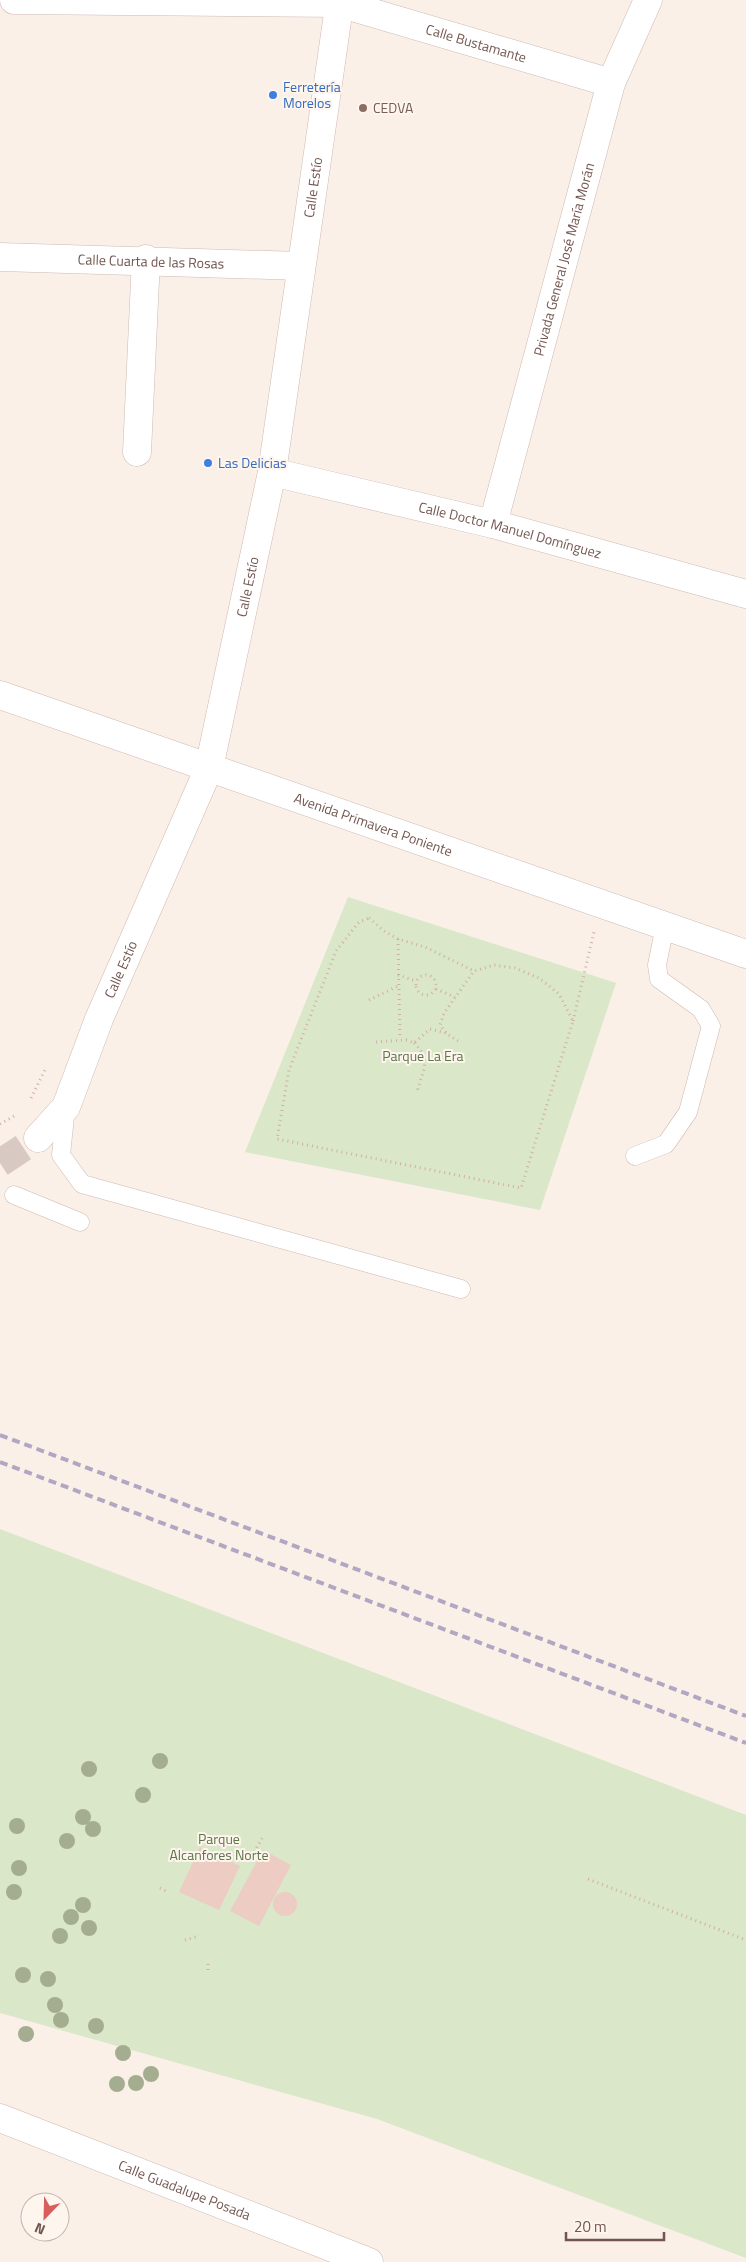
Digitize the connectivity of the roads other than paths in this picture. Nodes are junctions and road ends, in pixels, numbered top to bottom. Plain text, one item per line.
1 (14, 0) edge
2 (648, 0) edge
3 (339, 1) edge
4 (611, 83) junction
5 (0, 256) edge
6 (146, 260) junction
7 (301, 266) junction
8 (137, 452) dead end
9 (272, 472) junction
10 (493, 524) junction
11 (746, 594) edge
12 (0, 695) edge
13 (209, 768) junction
14 (665, 926) junction
15 (746, 954) edge
16 (66, 1106) junction
17 (38, 1138) tunnel mouth
18 (635, 1156) dead end
19 (14, 1194) dead end
20 (80, 1222) dead end
21 (461, 1289) dead end
22 (0, 2118) edge
23 (369, 2262) edge

1 - 3 street, Calle Bustamante
2 - 4 street, Privada General José María Morán
3 - 4 street, Calle Bustamante
3 - 7 street, Calle Estío
4 - 10 street, Privada General José María Morán
5 - 6 street, Calle Cuarta de las Rosas
6 - 7 street, Calle Cuarta de las Rosas
6 - 8 street
7 - 9 street, Calle Estío
9 - 10 street, Calle Doctor Manuel Domínguez
9 - 13 street, Calle Estío
10 - 11 street, Calle Doctor Manuel Domínguez
12 - 13 street, Avenida Primavera Poniente
13 - 14 street, Avenida Primavera Poniente
13 - 16 street, Calle Estío
14 - 15 street, Avenida Primavera Poniente
14 - 18 lane
16 - 17 street, Calle Estío
16 - 21 lane
19 - 20 lane
22 - 23 street, Calle Guadalupe Posada

